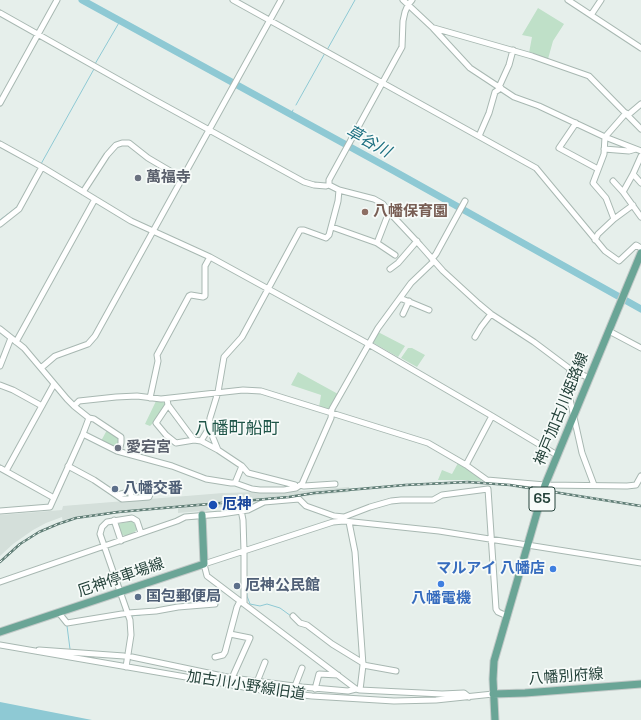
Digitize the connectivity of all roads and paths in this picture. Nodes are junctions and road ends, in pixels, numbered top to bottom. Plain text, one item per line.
1 (57, 0) edge
2 (233, 0) edge
3 (281, 0) edge
4 (403, 0) edge
5 (412, 0) edge
6 (568, 0) edge
7 (600, 0) edge
8 (408, 5) junction
9 (0, 13) edge
10 (591, 15) junction
11 (270, 20) junction
12 (433, 28) junction
13 (38, 34) junction
14 (641, 48) edge
15 (513, 50) junction
16 (382, 82) junction
17 (500, 88) junction
18 (0, 103) edge
19 (641, 104) edge
20 (627, 114) junction
21 (576, 123) junction
22 (641, 129) edge
23 (208, 130) junction
24 (479, 136) junction
25 (605, 137) junction
26 (0, 144) edge
27 (604, 149) junction
28 (639, 150) edge
29 (641, 156) edge
30 (42, 167) junction
31 (598, 169) junction
32 (633, 174) junction
33 (182, 178) junction
34 (613, 181) dead end
35 (641, 183) edge
36 (329, 184) junction
37 (340, 190) junction
38 (83, 192) junction
39 (623, 192) junction
40 (95, 199) junction
41 (466, 201) dead end
42 (633, 205) junction
43 (389, 212) junction
44 (641, 216) edge
45 (614, 219) junction
46 (0, 224) edge
47 (332, 227) junction
48 (153, 231) junction
49 (595, 240) junction
50 (417, 241) junction
51 (377, 243) junction
52 (641, 248) edge
53 (393, 252) dead end
54 (641, 253) edge
55 (210, 257) junction
56 (433, 260) junction
57 (390, 269) dead end
58 (269, 289) junction
59 (400, 298) junction
60 (409, 301) junction
61 (429, 310) dead end
62 (403, 314) dead end
63 (492, 314) junction
64 (0, 329) edge
65 (609, 331) junction
66 (475, 337) dead end
67 (11, 338) junction
68 (16, 342) junction
69 (368, 344) junction
70 (641, 348) edge
71 (0, 366) edge
72 (41, 368) junction
73 (570, 369) junction
74 (589, 378) junction
75 (54, 384) junction
76 (0, 386) edge
77 (218, 392) junction
78 (150, 398) junction
79 (168, 402) junction
80 (42, 406) junction
81 (74, 406) junction
82 (332, 413) junction
83 (574, 414) junction
84 (492, 416) junction
85 (89, 418) junction
86 (209, 428) junction
87 (83, 434) junction
88 (194, 440) junction
89 (201, 441) junction
90 (218, 450) junction
91 (119, 451) junction
92 (557, 455) junction
93 (466, 465) junction
94 (68, 466) junction
95 (242, 466) junction
96 (0, 468) edge
97 (6, 471) junction
98 (641, 476) edge
99 (278, 480) junction
100 (235, 483) junction
101 (336, 484) dead end
102 (546, 485) junction
103 (594, 485) junction
104 (639, 486) edge
105 (298, 487) junction
106 (277, 490) junction
107 (131, 491) junction
108 (117, 496) junction
109 (54, 498) junction
110 (136, 498) junction
111 (242, 510) junction
112 (0, 511) edge
113 (202, 515) junction
114 (114, 520) junction
115 (346, 520) junction
116 (141, 533) junction
117 (492, 538) junction
118 (121, 541) junction
119 (528, 544) junction
120 (104, 547) junction
121 (244, 551) junction
122 (641, 563) edge
123 (204, 564) junction
124 (0, 582) edge
125 (120, 592) junction
126 (242, 603) junction
127 (215, 604) dead end
128 (59, 613) junction
129 (128, 613) junction
130 (293, 616) dead end
131 (507, 616) junction
132 (0, 632) edge
133 (230, 634) junction
134 (0, 646) edge
135 (31, 651) junction
136 (124, 656) dead end
137 (132, 657) dead end
138 (215, 657) dead end
139 (265, 662) dead end
140 (363, 664) junction
141 (126, 667) junction
142 (302, 668) dead end
143 (396, 671) dead end
144 (338, 675) junction
145 (232, 678) junction
146 (257, 682) junction
147 (641, 684) edge
148 (295, 686) junction
149 (315, 688) junction
150 (358, 689) junction
151 (469, 697) junction
152 (494, 697) junction
153 (495, 720) edge

1 - 13 street
2 - 11 street
3 - 11 street
4 - 8 street
5 - 8 street
6 - 10 street
7 - 10 street
8 - 12 street
8 - 16 street
9 - 13 street
10 - 14 street
11 - 16 street
11 - 23 street
12 - 15 street
12 - 17 street
13 - 18 street
13 - 23 street
15 - 17 street
15 - 20 street
16 - 24 street
16 - 36 street
17 - 21 street
17 - 24 street
19 - 20 street
20 - 22 street
20 - 25 street
21 - 25 street
21 - 31 street
23 - 33 street
23 - 36 street
24 - 49 street
25 - 27 street
25 - 28 street
26 - 30 street
27 - 28 street
27 - 31 street
29 - 32 street
30 - 38 street
30 - 46 street
31 - 45 street
32 - 35 street
32 - 39 street
33 - 38 street
33 - 48 street
34 - 39 street
36 - 37 street
37 - 43 street
37 - 47 street
38 - 40 street
39 - 42 street
40 - 48 street
40 - 68 street
41 - 56 street
42 - 44 street
42 - 45 street
43 - 50 street
43 - 51 street
45 - 49 street
47 - 51 street
47 - 58 street
48 - 55 street
48 - 72 street
49 - 52 street
50 - 56 street
50 - 57 street
51 - 53 street
54 - 65 main road, 神戸加古川姫路線 / 65
55 - 58 street
55 - 78 street
56 - 59 street
56 - 63 street
58 - 69 street
58 - 77 street
59 - 60 street
59 - 69 street
60 - 61 street
60 - 62 street
63 - 66 street
63 - 73 street
64 - 67 street
65 - 70 street
65 - 74 main road, 神戸加古川姫路線 / 65
67 - 68 street
67 - 71 street
68 - 72 street
69 - 82 street
69 - 84 street
72 - 75 street
73 - 74 street
73 - 83 street
74 - 83 main road, 神戸加古川姫路線 / 65
75 - 80 street
75 - 81 street
76 - 80 street
77 - 79 street
77 - 82 street
77 - 86 street
78 - 79 street
78 - 81 street
79 - 88 street
79 - 88 street
80 - 97 street
81 - 85 street
82 - 93 street
82 - 105 street
83 - 92 main road, 神戸加古川姫路線 / 65
83 - 103 street
84 - 92 street
84 - 93 street
85 - 87 street
85 - 91 street
86 - 89 street
86 - 90 street
87 - 91 street
87 - 94 street
88 - 89 street
89 - 90 street
90 - 95 street
91 - 100 street
92 - 102 main road, 神戸加古川姫路線 / 65
93 - 102 street
94 - 108 street
94 - 109 street
95 - 99 street
95 - 100 street
96 - 97 street
97 - 109 street
98 - 104 street
99 - 105 street
99 - 106 street
100 - 106 street
101 - 105 street
102 - 103 street
102 - 119 main road, 神戸加古川姫路線 / 65
103 - 104 street
105 - 106 street
107 - 108 street
107 - 110 street
107 - 110 street
108 - 110 street
109 - 112 street
111 - 113 street
111 - 115 street
111 - 121 street
113 - 116 street
113 - 123 main road
114 - 116 street
114 - 118 street
114 - 120 street
115 - 117 street
115 - 117 street
115 - 121 street
115 - 140 street
116 - 118 street
117 - 119 street
117 - 131 street
118 - 120 street
119 - 122 street
119 - 131 main road, 神戸加古川姫路線 / 65
120 - 124 street
120 - 125 street
121 - 123 street
121 - 126 street
123 - 125 main road, 厄神停車場線
123 - 126 street
125 - 128 main road, 厄神停車場線
125 - 129 street
126 - 133 street
126 - 144 street
127 - 129 street
128 - 129 street
128 - 132 main road, 厄神停車場線
129 - 141 street
130 - 140 street
131 - 152 main road, 神戸加古川姫路線 / 65
133 - 138 street
133 - 145 street
134 - 135 street, 加古川小野線旧道
135 - 136 street
135 - 141 street, 加古川小野線旧道
137 - 145 street
139 - 146 street
140 - 143 street
140 - 150 street
141 - 151 street, 加古川小野線旧道
142 - 148 street
144 - 149 street
144 - 150 street
145 - 146 street
146 - 148 street
147 - 152 main road, 八幡別府線
148 - 149 street
149 - 150 street
150 - 151 street
151 - 152 street, 加古川小野線旧道
152 - 153 main road, 神戸加古川姫路線 / 65

